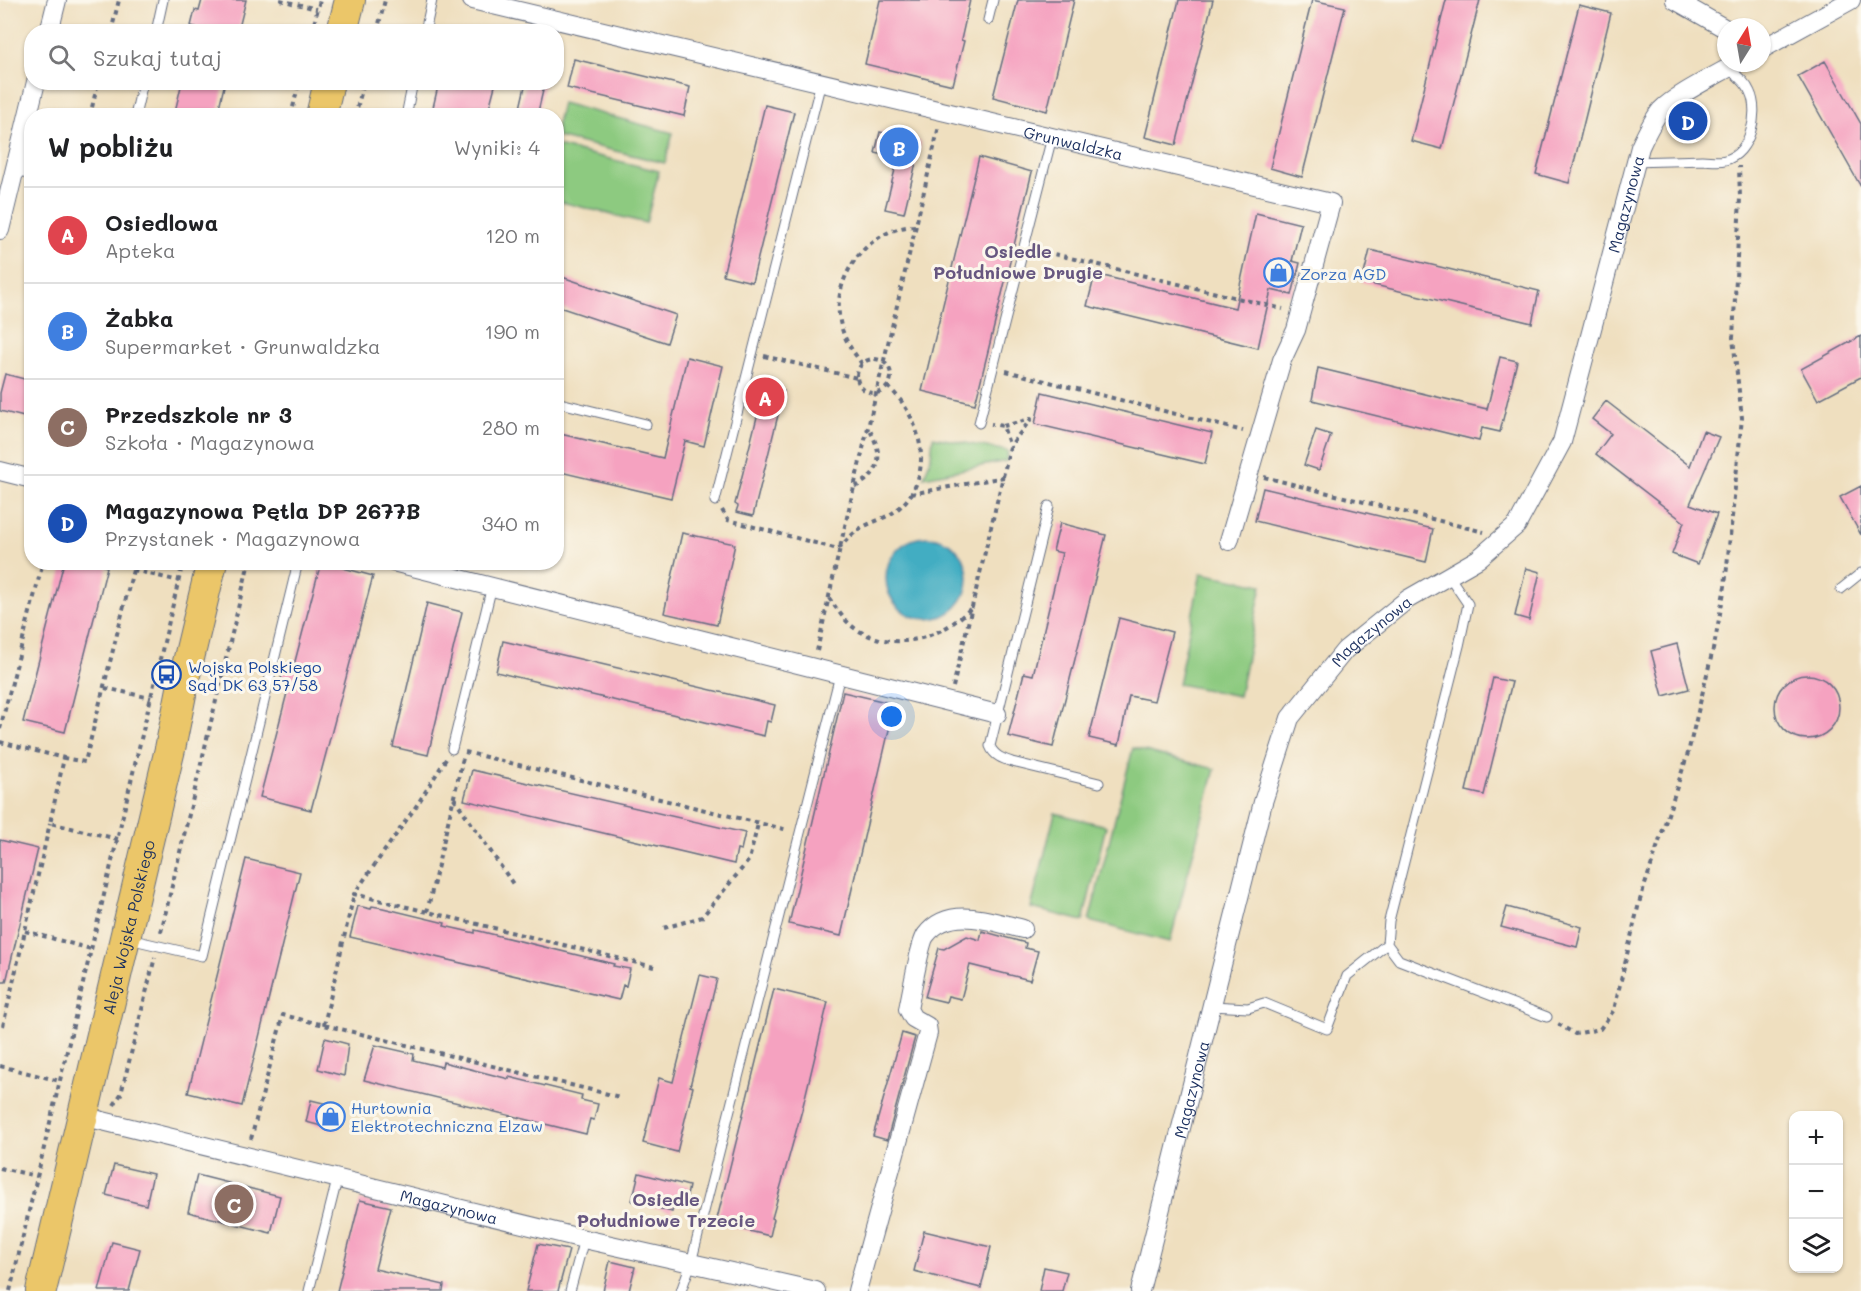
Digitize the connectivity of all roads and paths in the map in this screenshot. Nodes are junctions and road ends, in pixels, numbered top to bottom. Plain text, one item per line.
1 (57, 0) edge
2 (119, 0) edge
3 (164, 0) edge
4 (280, 0) edge
5 (320, 0) edge
6 (350, 0) edge
7 (385, 0) edge
8 (432, 0) edge
9 (472, 0) edge
10 (993, 0) edge
11 (1674, 0) edge
12 (1851, 0) edge
13 (317, 9) junction
14 (988, 20) dead end
15 (51, 24) edge
16 (113, 24) edge
17 (158, 24) edge
18 (314, 24) edge
19 (344, 24) edge
20 (379, 24) edge
21 (427, 24) edge
22 (1717, 24) edge
23 (1771, 44) edge
24 (1722, 72) edge
25 (1737, 72) edge
26 (821, 82) junction
27 (35, 90) edge
28 (96, 90) edge
29 (141, 90) edge
30 (297, 90) edge
31 (328, 90) edge
32 (362, 90) edge
33 (411, 90) edge
34 (32, 108) edge
35 (92, 108) edge
36 (137, 108) edge
37 (293, 108) edge
38 (323, 108) edge
39 (358, 108) edge
40 (408, 108) edge
41 (942, 111) junction
42 (1052, 137) junction
43 (1739, 151) junction
44 (1636, 162) junction
45 (23, 173) edge
46 (916, 226) junction
47 (0, 230) edge
48 (1024, 247) junction
49 (1300, 313) junction
50 (751, 353) junction
51 (883, 362) junction
52 (862, 364) junction
53 (993, 368) junction
54 (857, 378) junction
55 (887, 386) junction
56 (876, 393) junction
57 (564, 404) edge
58 (979, 423) joint
59 (646, 424) dead end
60 (868, 426) junction
61 (1003, 426) junction
62 (1260, 436) junction
63 (1010, 447) junction
64 (0, 471) edge
65 (1249, 473) junction
66 (24, 477) edge
67 (1004, 477) junction
68 (855, 488) junction
69 (911, 494) junction
70 (716, 501) joint
71 (1048, 506) dead end
72 (1504, 537) junction
73 (1229, 541) dead end
74 (838, 549) junction
75 (41, 570) edge
76 (133, 570) joint
77 (181, 570) edge
78 (210, 570) edge
79 (247, 570) edge
80 (296, 570) edge
81 (426, 570) edge
82 (1861, 573) edge
83 (1449, 576) junction
84 (179, 581) junction
85 (492, 586) junction
86 (1841, 590) dead end
87 (828, 598) junction
88 (970, 608) junction
89 (813, 668) junction
90 (840, 675) junction
91 (105, 688) junction
92 (151, 698) junction
93 (950, 702) junction
94 (997, 714) junction
95 (0, 729) edge
96 (0, 742) edge
97 (452, 749) junction
98 (464, 752) junction
99 (64, 758) junction
100 (1099, 783) dead end
101 (453, 798) junction
102 (50, 823) junction
103 (758, 824) junction
104 (800, 832) junction
105 (118, 839) junction
106 (513, 884) dead end
107 (354, 894) junction
108 (426, 912) junction
109 (664, 928) dead end
110 (1023, 929) dead end
111 (25, 931) junction
112 (126, 938) junction
113 (1387, 944) junction
114 (158, 946) junction
115 (92, 949) junction
116 (654, 967) dead end
117 (1212, 1006) junction
118 (1548, 1017) joint
119 (324, 1025) junction
120 (3, 1026) dead end
121 (0, 1066) edge
122 (60, 1081) junction
123 (620, 1097) dead end
124 (93, 1118) junction
125 (246, 1157) junction
126 (0, 1168) edge
127 (37, 1176) junction
128 (337, 1180) junction
129 (584, 1239) junction
130 (691, 1263) junction
131 (10, 1291) edge
132 (41, 1291) edge
133 (309, 1291) edge
134 (570, 1291) edge
135 (681, 1291) edge
136 (816, 1291) edge
137 (857, 1291) edge
138 (1140, 1291) edge

1 - 15 street
2 - 16 path
3 - 17 lane
4 - 13 path
5 - 13 path
6 - 19 main road
7 - 20 path
8 - 21 lane
9 - 26 street, Grunwaldzka
10 - 14 lane
11 - 22 street
12 - 23 street
13 - 18 path
24 - 44 street, Magazynowa
25 - 43 lane
26 - 41 street, Grunwaldzka
26 - 50 lane
27 - 34 street
28 - 35 path
29 - 36 lane
30 - 37 path
31 - 38 main road
32 - 39 path
33 - 40 lane
41 - 42 street, Grunwaldzka
41 - 46 path
42 - 48 lane
42 - 49 street, Grunwaldzka
43 - 44 lane
43 - 118 path
44 - 72 street, Magazynowa
45 - 47 street
46 - 51 path
46 - 52 path
48 - 49 path
48 - 53 lane
49 - 62 street, Grunwaldzka
50 - 54 path
50 - 70 lane
51 - 52 path
51 - 55 path
51 - 56 path
52 - 54 path
53 - 58 lane
53 - 62 path
54 - 56 path
55 - 56 path
55 - 69 path
56 - 60 path
57 - 59 lane
58 - 61 path
60 - 68 path
60 - 68 path
61 - 63 path
61 - 63 path
62 - 65 street, Grunwaldzka
63 - 67 path
64 - 66 street
65 - 72 path
65 - 73 street, Grunwaldzka
67 - 69 path
67 - 88 path
68 - 74 path
69 - 74 path
70 - 74 path
71 - 94 lane
72 - 83 street, Magazynowa
74 - 87 path
75 - 95 path
76 - 84 path
76 - 91 path
77 - 84 path
78 - 112 main road, Aleja Wojska Polskiego
79 - 114 path
80 - 114 lane
81 - 85 street
82 - 86 lane
83 - 113 lane
83 - 117 street, Magazynowa
84 - 92 path
85 - 89 street
85 - 97 lane
87 - 88 path
87 - 89 path
88 - 93 path
89 - 90 street
90 - 93 street
90 - 104 lane
91 - 92 path
91 - 99 path
92 - 105 path
93 - 94 street
94 - 100 lane
96 - 99 path
97 - 98 path
97 - 107 path
98 - 101 path
98 - 103 path
99 - 102 path
101 - 106 path
101 - 108 path
102 - 105 path
102 - 111 path
103 - 104 path
103 - 109 path
104 - 130 lane
105 - 115 path
107 - 108 path
107 - 119 path
108 - 116 path
110 - 137 street
111 - 115 path
111 - 120 path
112 - 114 lane
112 - 124 main road, Aleja Wojska Polskiego
113 - 117 lane
113 - 118 lane
114 - 124 path
115 - 122 path
117 - 138 street, Magazynowa
119 - 123 path
119 - 125 path
121 - 122 path
122 - 127 path
124 - 125 street, Magazynowa
124 - 132 main road, Aleja Wojska Polskiego
125 - 128 street, Magazynowa
126 - 127 path
127 - 131 path
128 - 129 street, Magazynowa
128 - 133 lane
129 - 130 street, Magazynowa
129 - 134 lane
130 - 135 lane
130 - 136 street, Magazynowa

